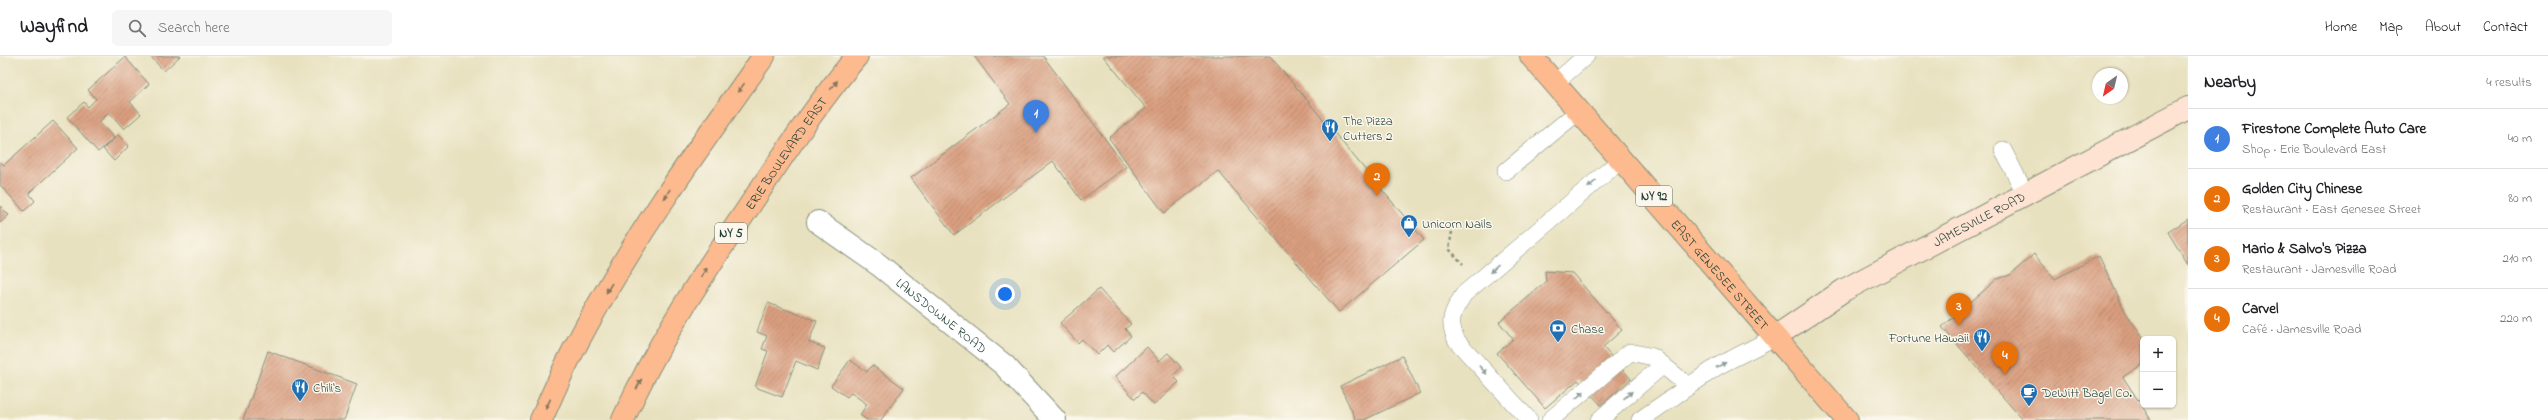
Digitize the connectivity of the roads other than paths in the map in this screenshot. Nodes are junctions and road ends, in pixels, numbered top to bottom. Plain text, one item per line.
1 (764, 56) edge
2 (856, 56) edge
3 (1531, 56) edge
4 (1586, 56) edge
5 (1556, 82) junction
6 (2188, 108) edge
7 (1580, 110) junction
8 (2003, 150) dead end
9 (1622, 159) junction
10 (1506, 171) dead end
11 (2025, 193) junction
12 (818, 222) dead end
13 (1775, 337) junction
14 (1663, 365) junction
15 (1687, 385) junction
16 (541, 420) edge
17 (623, 420) edge
18 (1055, 420) edge
19 (1529, 420) edge
20 (1550, 420) edge
21 (1599, 420) edge
22 (1640, 420) edge
23 (1847, 420) edge

1 -> 16 main road
17 -> 2 main road, ERIE BOULEVARD EAST / NY 5
3 - 5 main road, EAST GENESEE STREET / NY 92
4 - 5 lane
5 - 7 main road, EAST GENESEE STREET / NY 92
6 - 11 street, JAMESVILLE ROAD
7 - 9 main road, EAST GENESEE STREET / NY 92
7 - 10 lane
8 - 11 lane
9 - 13 main road, EAST GENESEE STREET / NY 92
9 -> 19 lane
11 - 13 street, JAMESVILLE ROAD
12 - 18 street, LANSDOWNE ROAD
15 -> 13 lane
13 - 23 main road, EAST GENESEE STREET / NY 92
14 - 15 lane
20 -> 14 lane
21 -> 14 lane
15 - 22 lane

